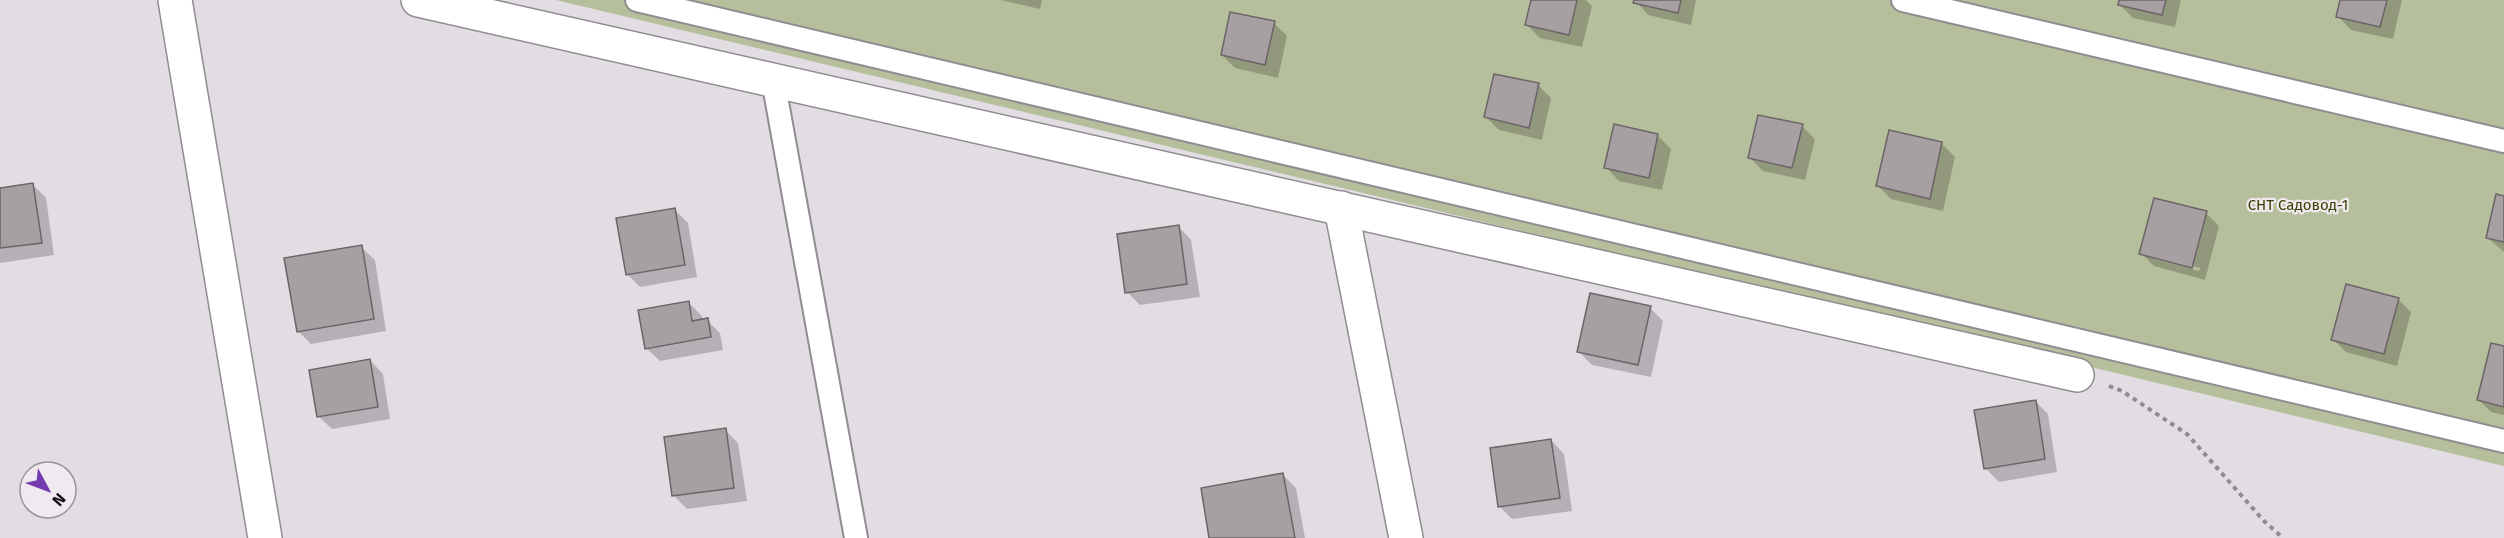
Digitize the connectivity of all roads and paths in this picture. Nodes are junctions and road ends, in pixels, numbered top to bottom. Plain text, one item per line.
1 (175, 0) edge
2 (418, 0) edge
3 (637, 0) edge
4 (1903, 0) edge
5 (772, 80) junction
6 (2504, 141) edge
7 (1341, 208) junction
8 (2077, 375) joint
9 (2504, 441) edge
10 (265, 538) edge
11 (856, 538) edge
12 (1406, 538) edge
13 (2283, 538) edge

1 - 10 street
2 - 5 street
3 - 9 lane
4 - 6 lane
5 - 7 street
5 - 11 lane
7 - 8 street
7 - 12 street
8 - 13 path

